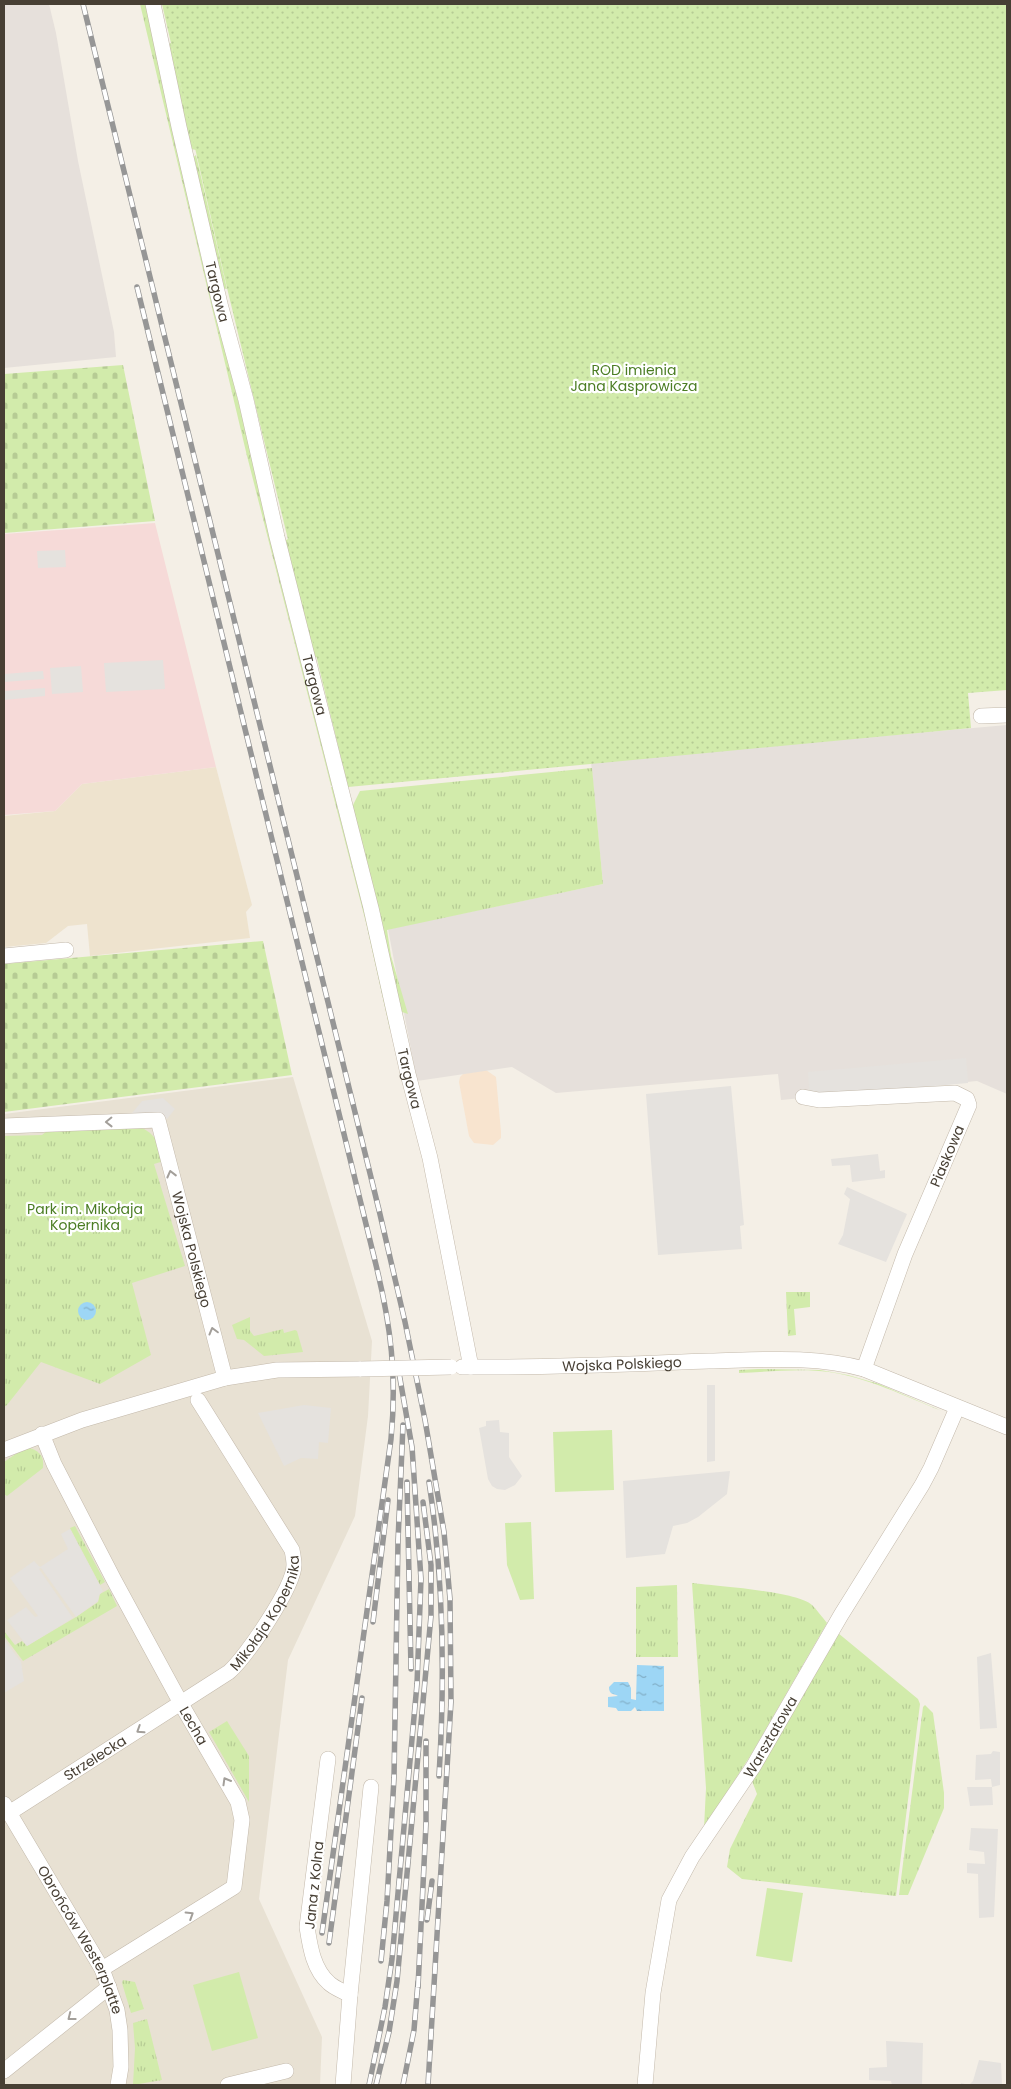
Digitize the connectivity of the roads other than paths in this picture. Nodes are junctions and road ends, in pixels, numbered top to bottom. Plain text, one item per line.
1 (153, 4) edge
2 (1007, 715) edge
3 (981, 716) dead end
4 (66, 950) dead end
5 (4, 956) edge
6 (803, 1097) dead end
7 (4, 1126) edge
8 (471, 1367) junction
9 (864, 1369) junction
10 (224, 1378) junction
11 (198, 1400) dead end
12 (957, 1408) junction
13 (1007, 1427) edge
14 (42, 1434) junction
15 (6, 1451) edge
16 (181, 1703) junction
17 (328, 1759) dead end
18 (371, 1787) dead end
19 (7, 1809) edge
20 (102, 1969) junction
21 (109, 1987) junction
22 (350, 1995) junction
23 (4, 2071) edge
24 (286, 2071) dead end
25 (118, 2085) edge
26 (228, 2085) edge
27 (343, 2085) edge
28 (645, 2085) edge

1 - 8 street, Targowa
2 - 3 street
4 - 5 street
6 - 9 street, Piaskowa
10 -> 7 street, Wojska Polskiego
8 - 9 street, Wojska Polskiego
8 - 10 street, Wojska Polskiego, bridge
9 - 12 street, Wojska Polskiego
10 - 14 street, Wojska Polskiego
11 - 16 street, Mikołaja Kopernika
12 - 13 street, Wojska Polskiego
12 - 28 street, Warsztatowa
14 - 15 street, Wojska Polskiego
14 - 16 street, Lecha
16 -> 19 street, Strzelecka
20 -> 16 street, Lecha
17 - 22 street, Jana z Kolna
18 - 22 street
19 - 20 street, Obrońców Westerplatte
20 - 21 street, Obrońców Westerplatte
21 -> 23 street
21 - 25 street, Obrońców Westerplatte
22 - 27 street
24 - 26 street

